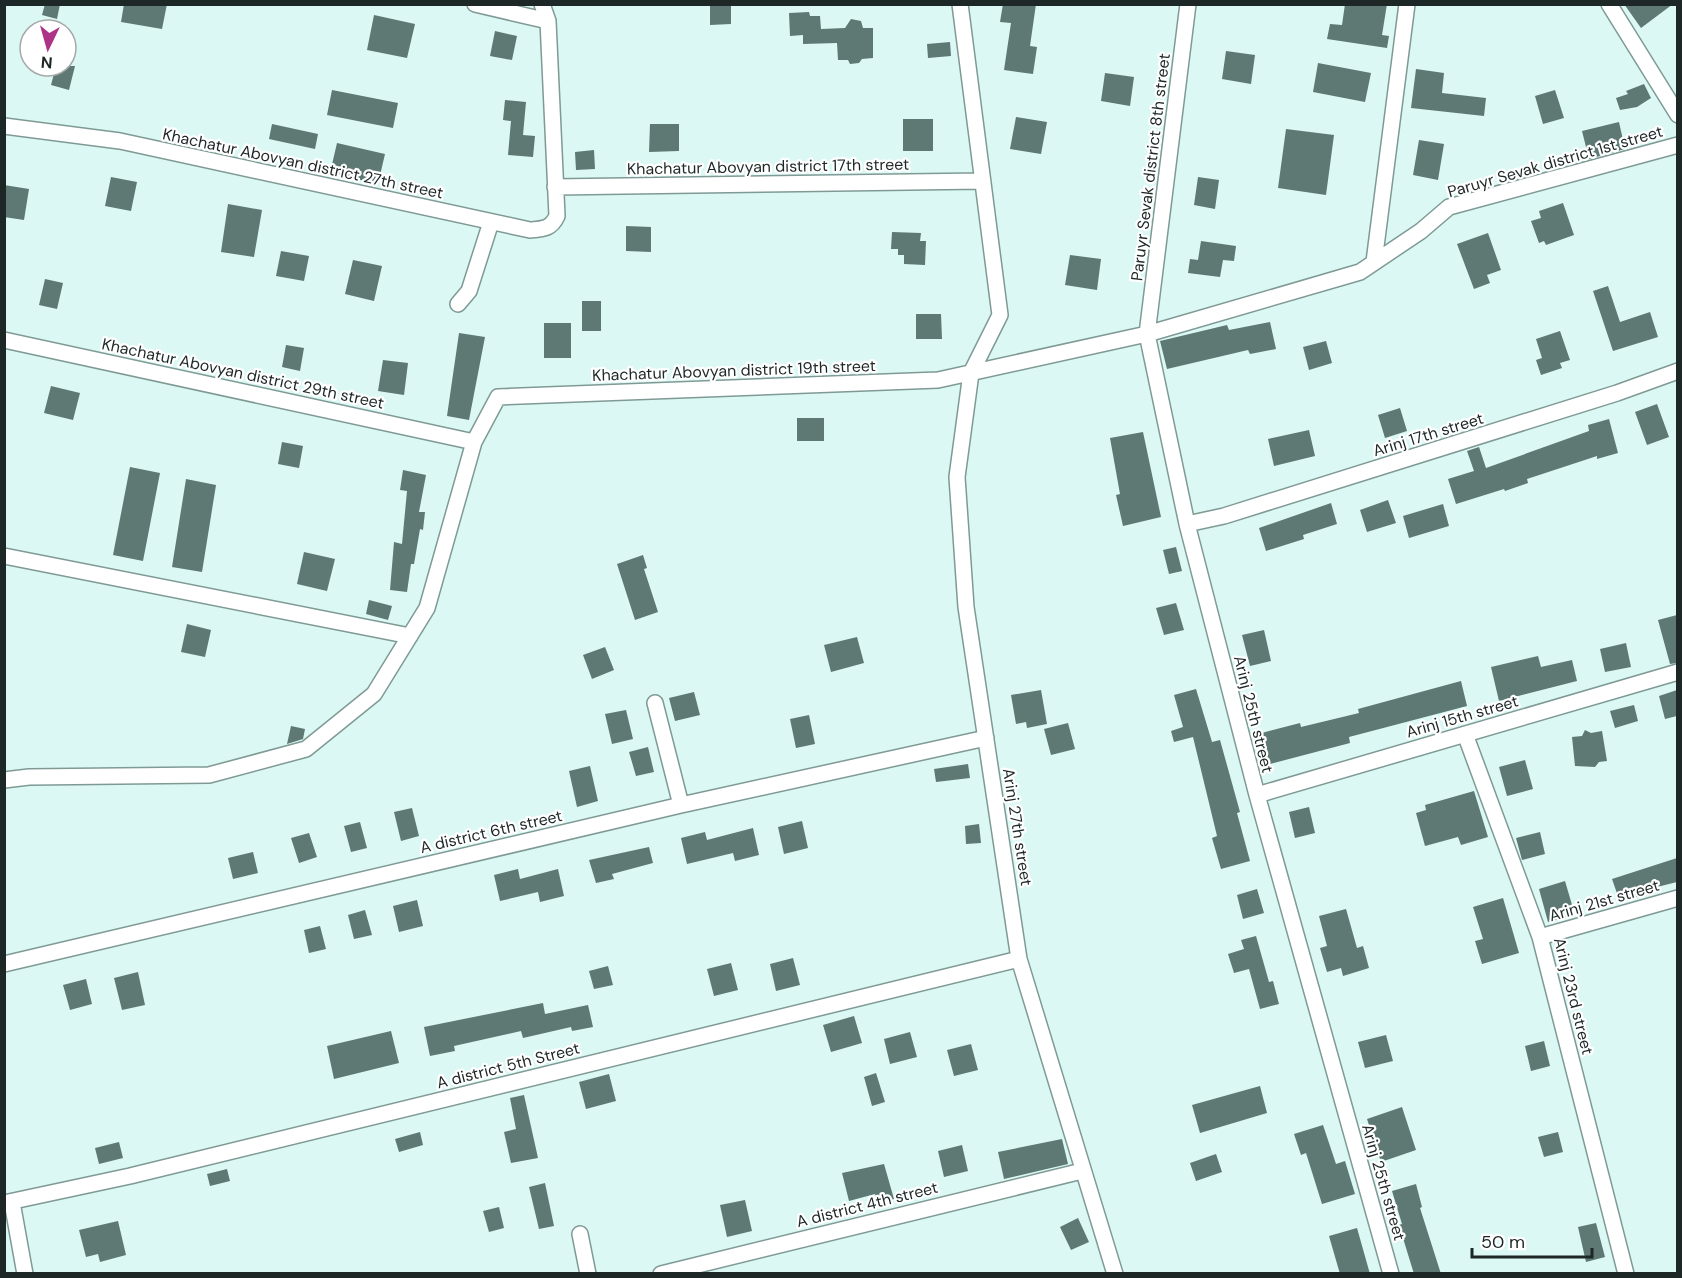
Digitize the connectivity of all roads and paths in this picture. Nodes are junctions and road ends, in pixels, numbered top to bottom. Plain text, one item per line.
1 (475, 4) edge
2 (543, 4) edge
3 (960, 4) edge
4 (1188, 4) edge
5 (1407, 4) edge
6 (1609, 4) edge
7 (548, 21) junction
8 (1677, 115) edge
9 (4, 126) edge
10 (1677, 145) edge
11 (982, 182) junction
12 (555, 187) junction
13 (491, 222) junction
14 (1374, 262) junction
15 (458, 304) dead end
16 (1147, 334) junction
17 (4, 340) edge
18 (1677, 371) edge
19 (971, 374) junction
20 (474, 442) junction
21 (1187, 524) junction
22 (4, 556) edge
23 (410, 636) junction
24 (1677, 672) edge
25 (655, 703) dead end
26 (1465, 734) junction
27 (986, 738) junction
28 (4, 780) edge
29 (1257, 795) junction
30 (681, 805) junction
31 (1677, 898) edge
32 (1540, 937) junction
33 (1019, 959) junction
34 (4, 964) edge
35 (1082, 1171) junction
36 (8, 1203) edge
37 (580, 1234) dead end
38 (26, 1274) edge
39 (588, 1274) edge
40 (661, 1274) edge
41 (1115, 1274) edge
42 (1391, 1274) edge
43 (1626, 1274) edge

1 - 7 street
2 - 7 street
3 - 11 street, Arinj 27th street
4 - 16 street, Paruyr Sevak district 8th street
5 - 14 street
6 - 8 street
7 - 12 street
9 - 13 street, Khachatur Abovyan district 27th street
10 - 14 street, Paruyr Sevak district 1st street
11 - 12 street, Khachatur Abovyan district 17th street
11 - 19 street, Arinj 27th street
12 - 13 street, Khachatur Abovyan district 27th street
13 - 15 street
14 - 16 street, Paruyr Sevak district 1st street
16 - 19 street
16 - 21 street, Arinj 25th street
17 - 20 street, Khachatur Abovyan district 29th street
18 - 21 street, Arinj 17th street
19 - 20 street, Khachatur Abovyan district 19th street
19 - 27 street, Arinj 27th street
20 - 23 street
21 - 29 street, Arinj 25th street
22 - 23 street
23 - 28 street
24 - 26 street, Arinj 15th street
25 - 30 street
26 - 29 street, Arinj 15th street
26 - 32 street, Arinj 23rd street
27 - 30 street, A district 6th street
27 - 33 street, Arinj 27th street
29 - 42 street, Arinj 25th street
30 - 34 street, A district 6th street
31 - 32 street, Arinj 21st street
32 - 43 street, Arinj 23rd street
33 - 35 street, Arinj 27th street
33 - 36 street, A district 5th Street
35 - 40 street, A district 4th street
35 - 41 street, Arinj 27th street
36 - 38 street
37 - 39 street

